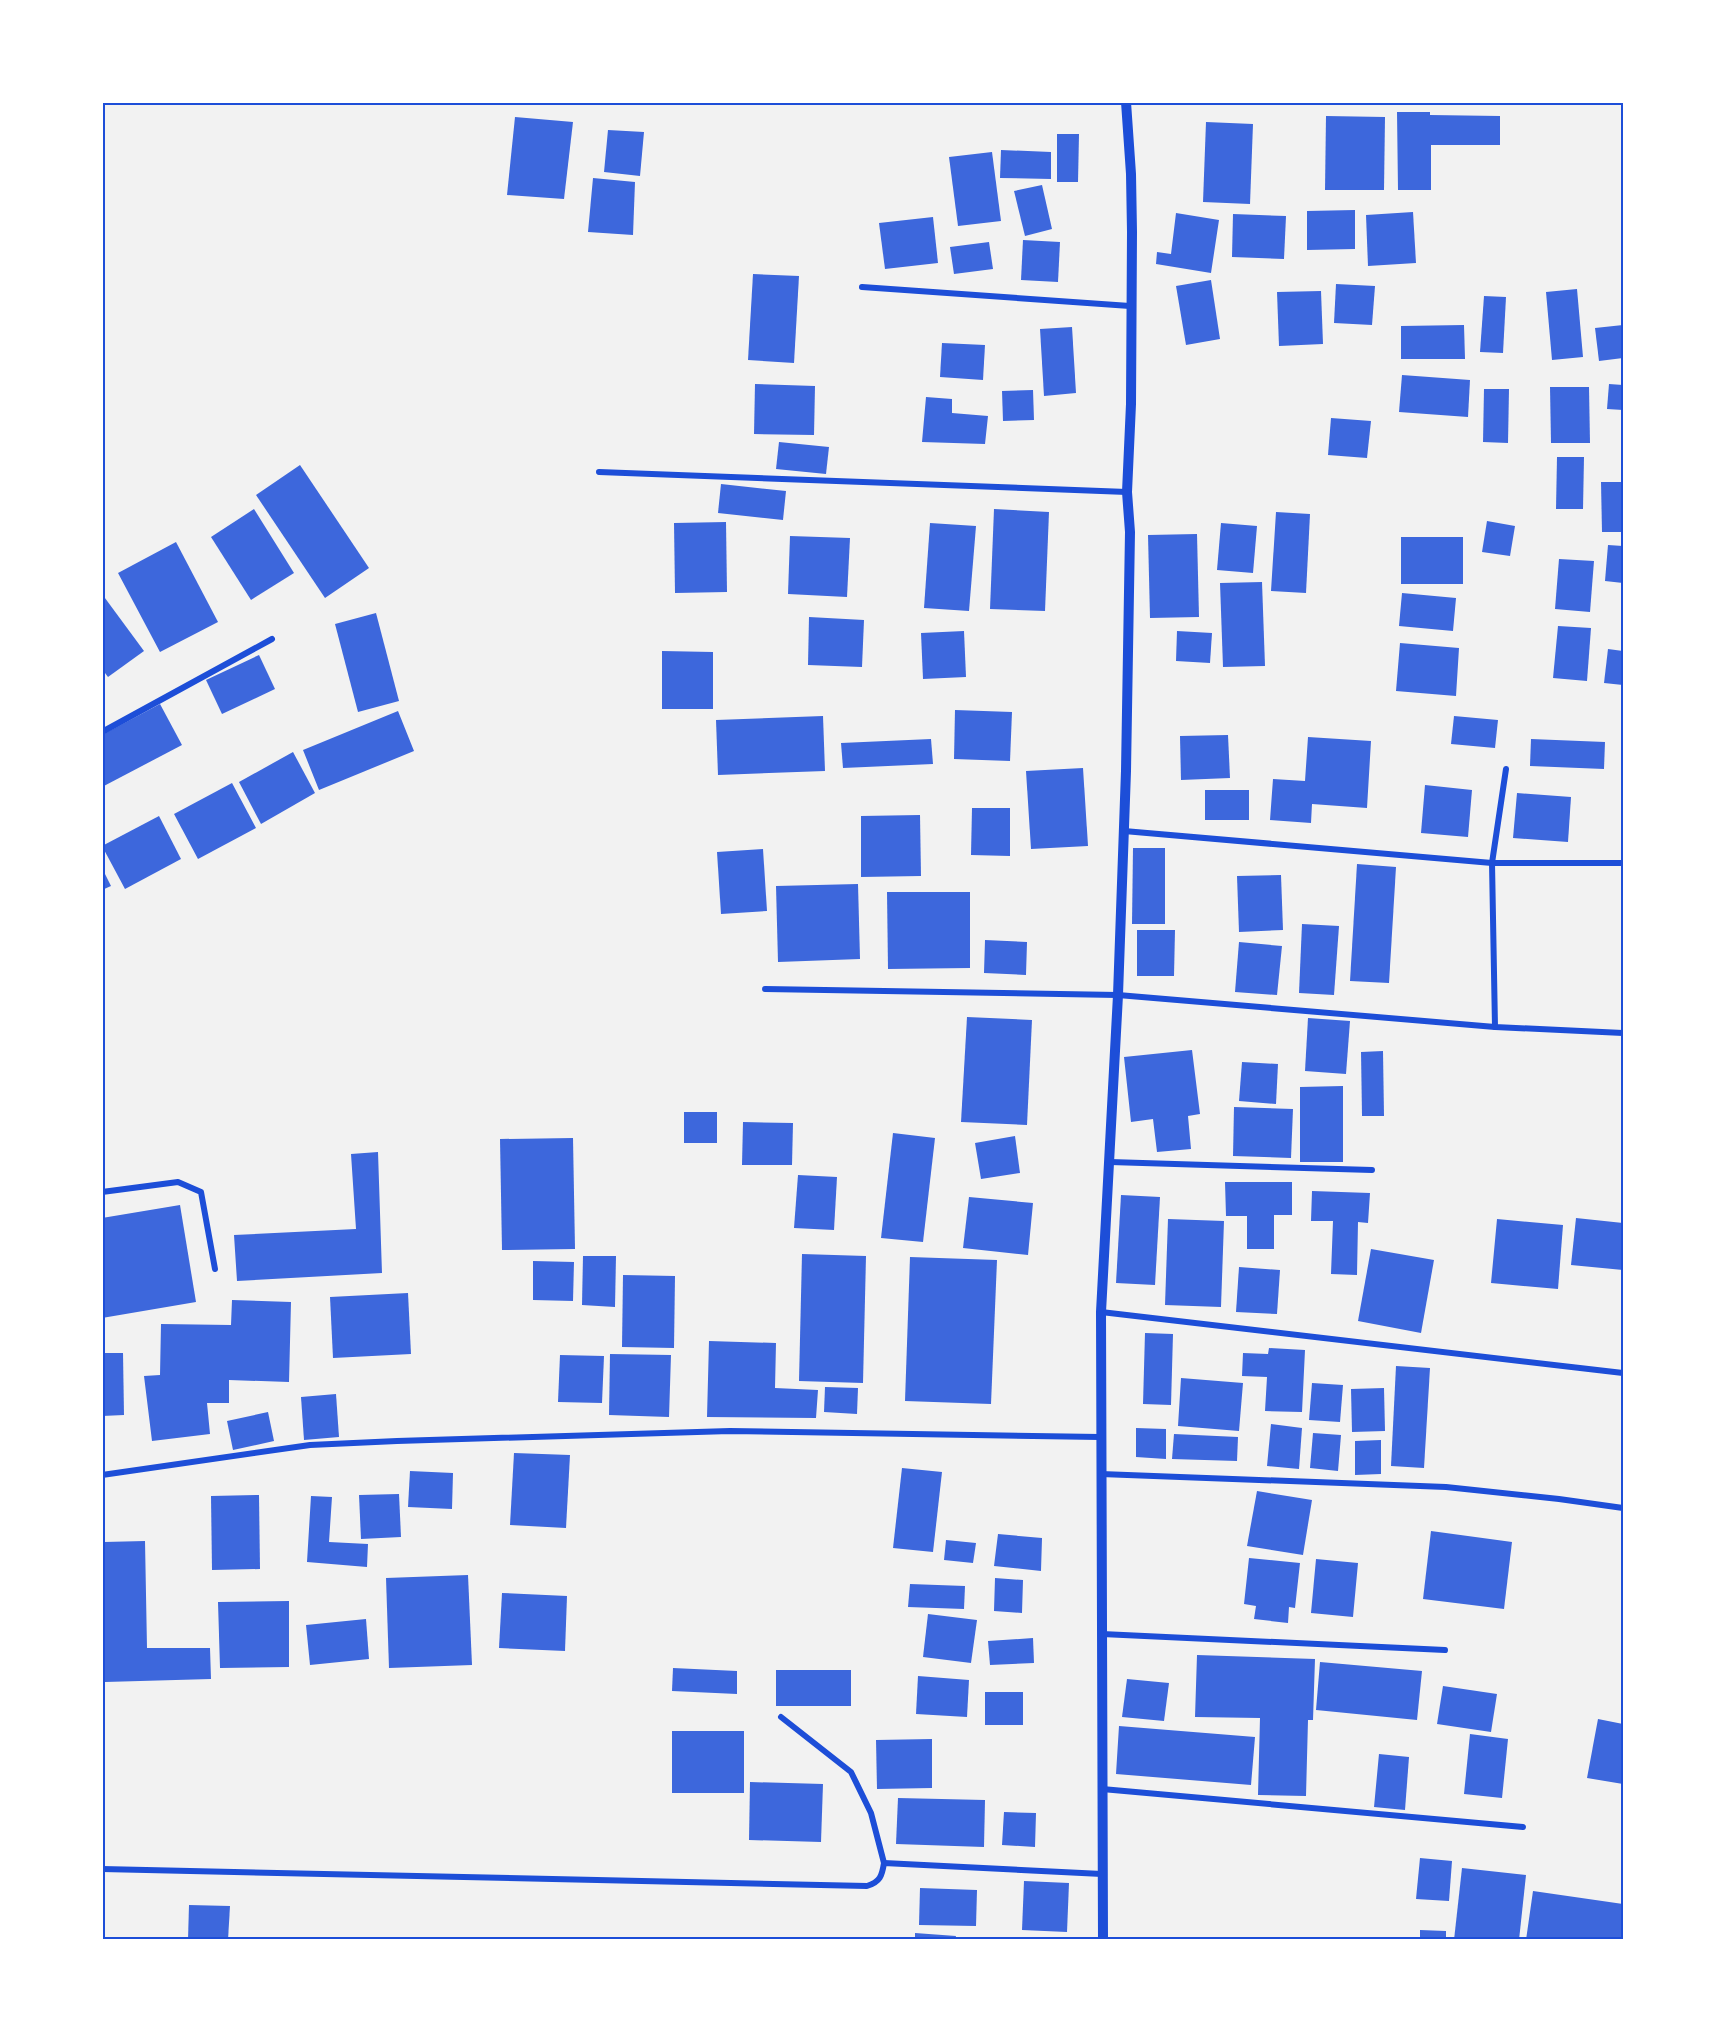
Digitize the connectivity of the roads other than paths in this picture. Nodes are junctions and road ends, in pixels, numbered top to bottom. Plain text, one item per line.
1 (1126, 102) edge
2 (862, 287) dead end
3 (1130, 306) junction
4 (599, 472) dead end
5 (1127, 492) junction
6 (272, 639) dead end
7 (102, 732) edge
8 (1506, 769) dead end
9 (1124, 831) junction
10 (1492, 863) junction
11 (1623, 863) edge
12 (765, 989) dead end
13 (1118, 995) junction
14 (1495, 1027) junction
15 (1623, 1033) edge
16 (1110, 1162) junction
17 (1372, 1170) dead end
18 (102, 1191) edge
19 (215, 1269) dead end
20 (1101, 1312) junction
21 (1623, 1374) edge
22 (1100, 1437) junction
23 (1101, 1474) junction
24 (102, 1475) edge
25 (1623, 1508) edge
26 (1102, 1634) junction
27 (1446, 1650) dead end
28 (781, 1717) dead end
29 (1102, 1789) junction
30 (1523, 1827) dead end
31 (884, 1863) junction
32 (102, 1869) edge
33 (1102, 1874) junction
34 (1103, 1940) edge

1 - 3 street
2 - 3 street
3 - 5 street
4 - 5 street
5 - 9 street
6 - 7 street
8 - 10 street
9 - 10 street
9 - 13 street
10 - 11 street
10 - 14 street
12 - 13 street
13 - 14 street
13 - 16 street
14 - 15 street
16 - 17 street
16 - 20 street
18 - 19 street
20 - 21 street
20 - 22 street
22 - 23 street
22 - 24 street
23 - 25 street
23 - 26 street
26 - 27 street
26 - 29 street
28 - 31 street
29 - 30 street
29 - 33 street
31 - 32 street
31 - 33 street
33 - 34 street

